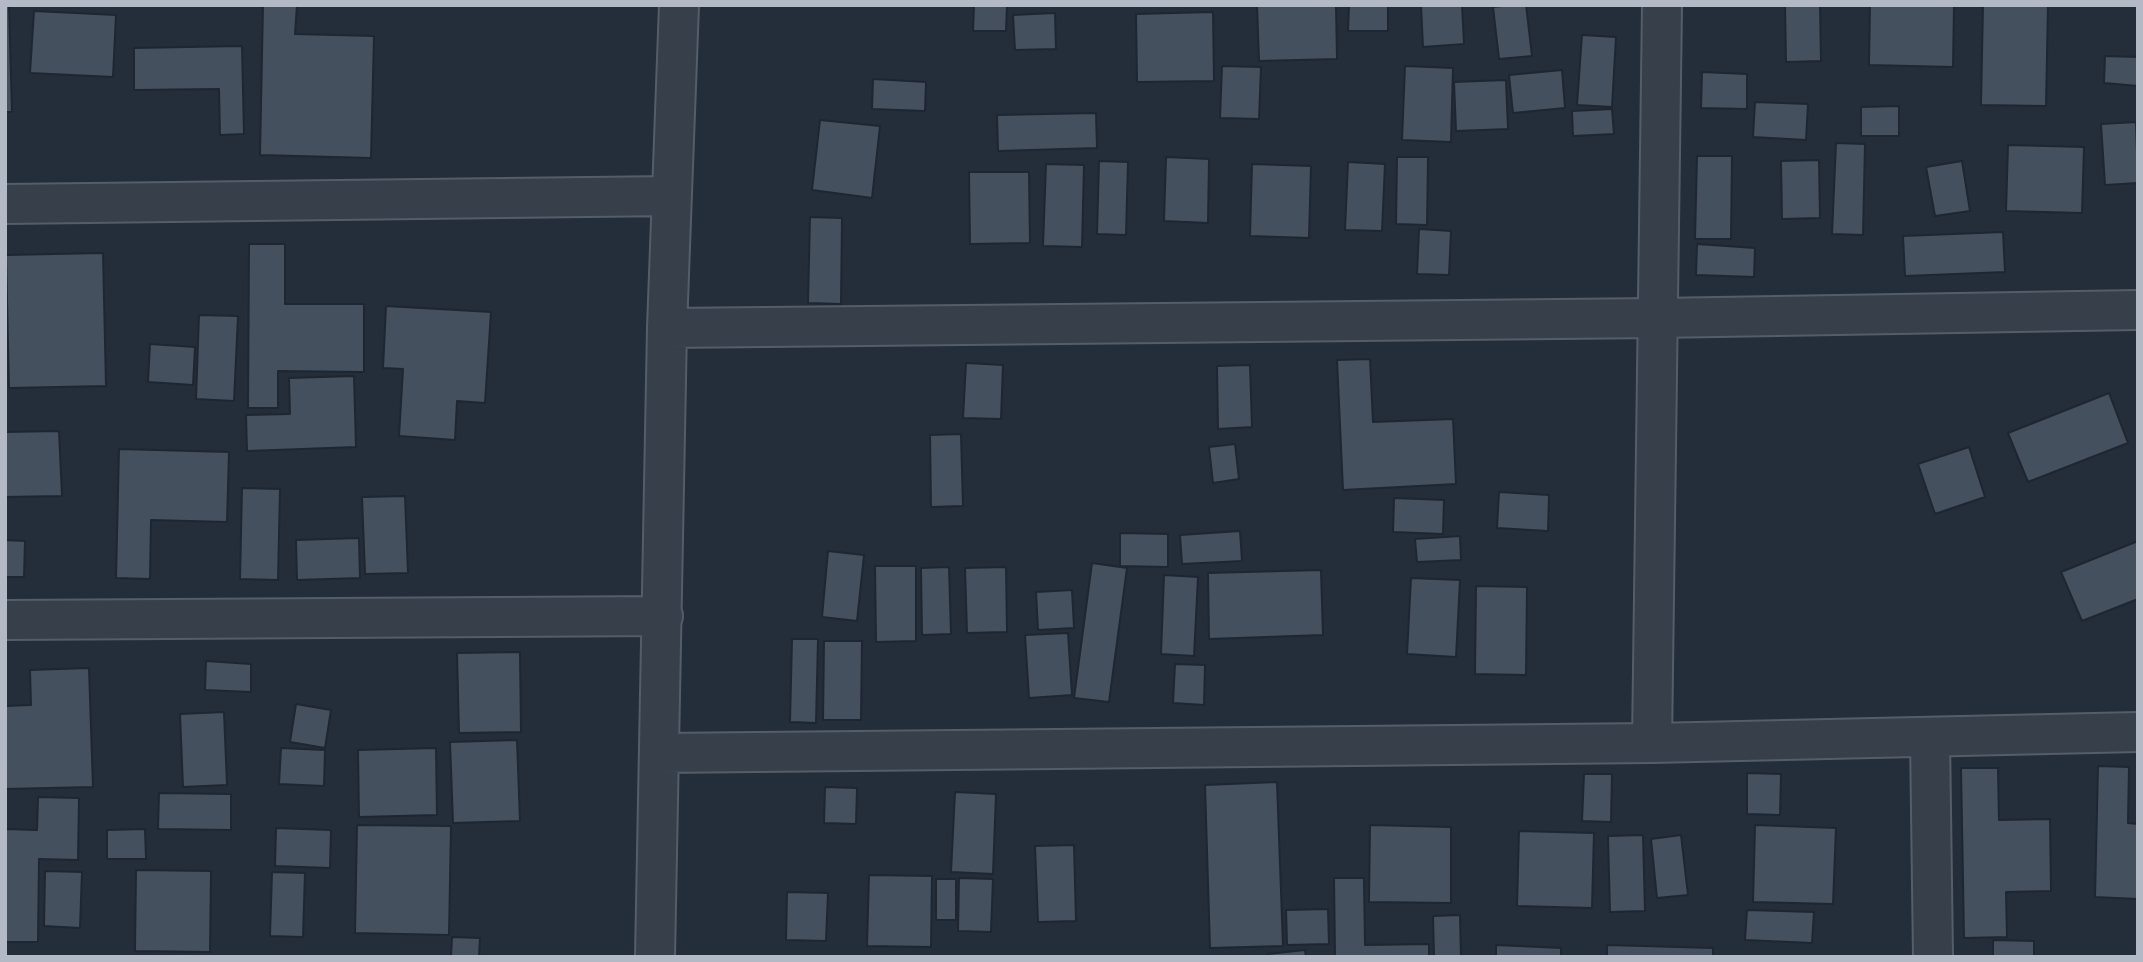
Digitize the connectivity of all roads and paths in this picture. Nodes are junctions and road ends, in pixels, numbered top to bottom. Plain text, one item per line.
1 (678, 5) edge
2 (1662, 5) edge
3 (671, 196) junction
4 (5, 204) edge
5 (2138, 310) edge
6 (1657, 318) junction
7 (667, 328) junction
8 (663, 616) junction
9 (5, 620) edge
10 (2138, 732) edge
11 (1930, 737) junction
12 (1652, 743) junction
13 (659, 753) junction
14 (655, 957) edge
15 (1933, 957) edge

1 - 3 street
2 - 6 street
3 - 4 street
3 - 7 street
5 - 6 street
6 - 7 street
6 - 12 street
7 - 8 street
8 - 9 street
8 - 13 street
10 - 11 street
11 - 12 street
11 - 15 street
12 - 13 street
13 - 14 street

